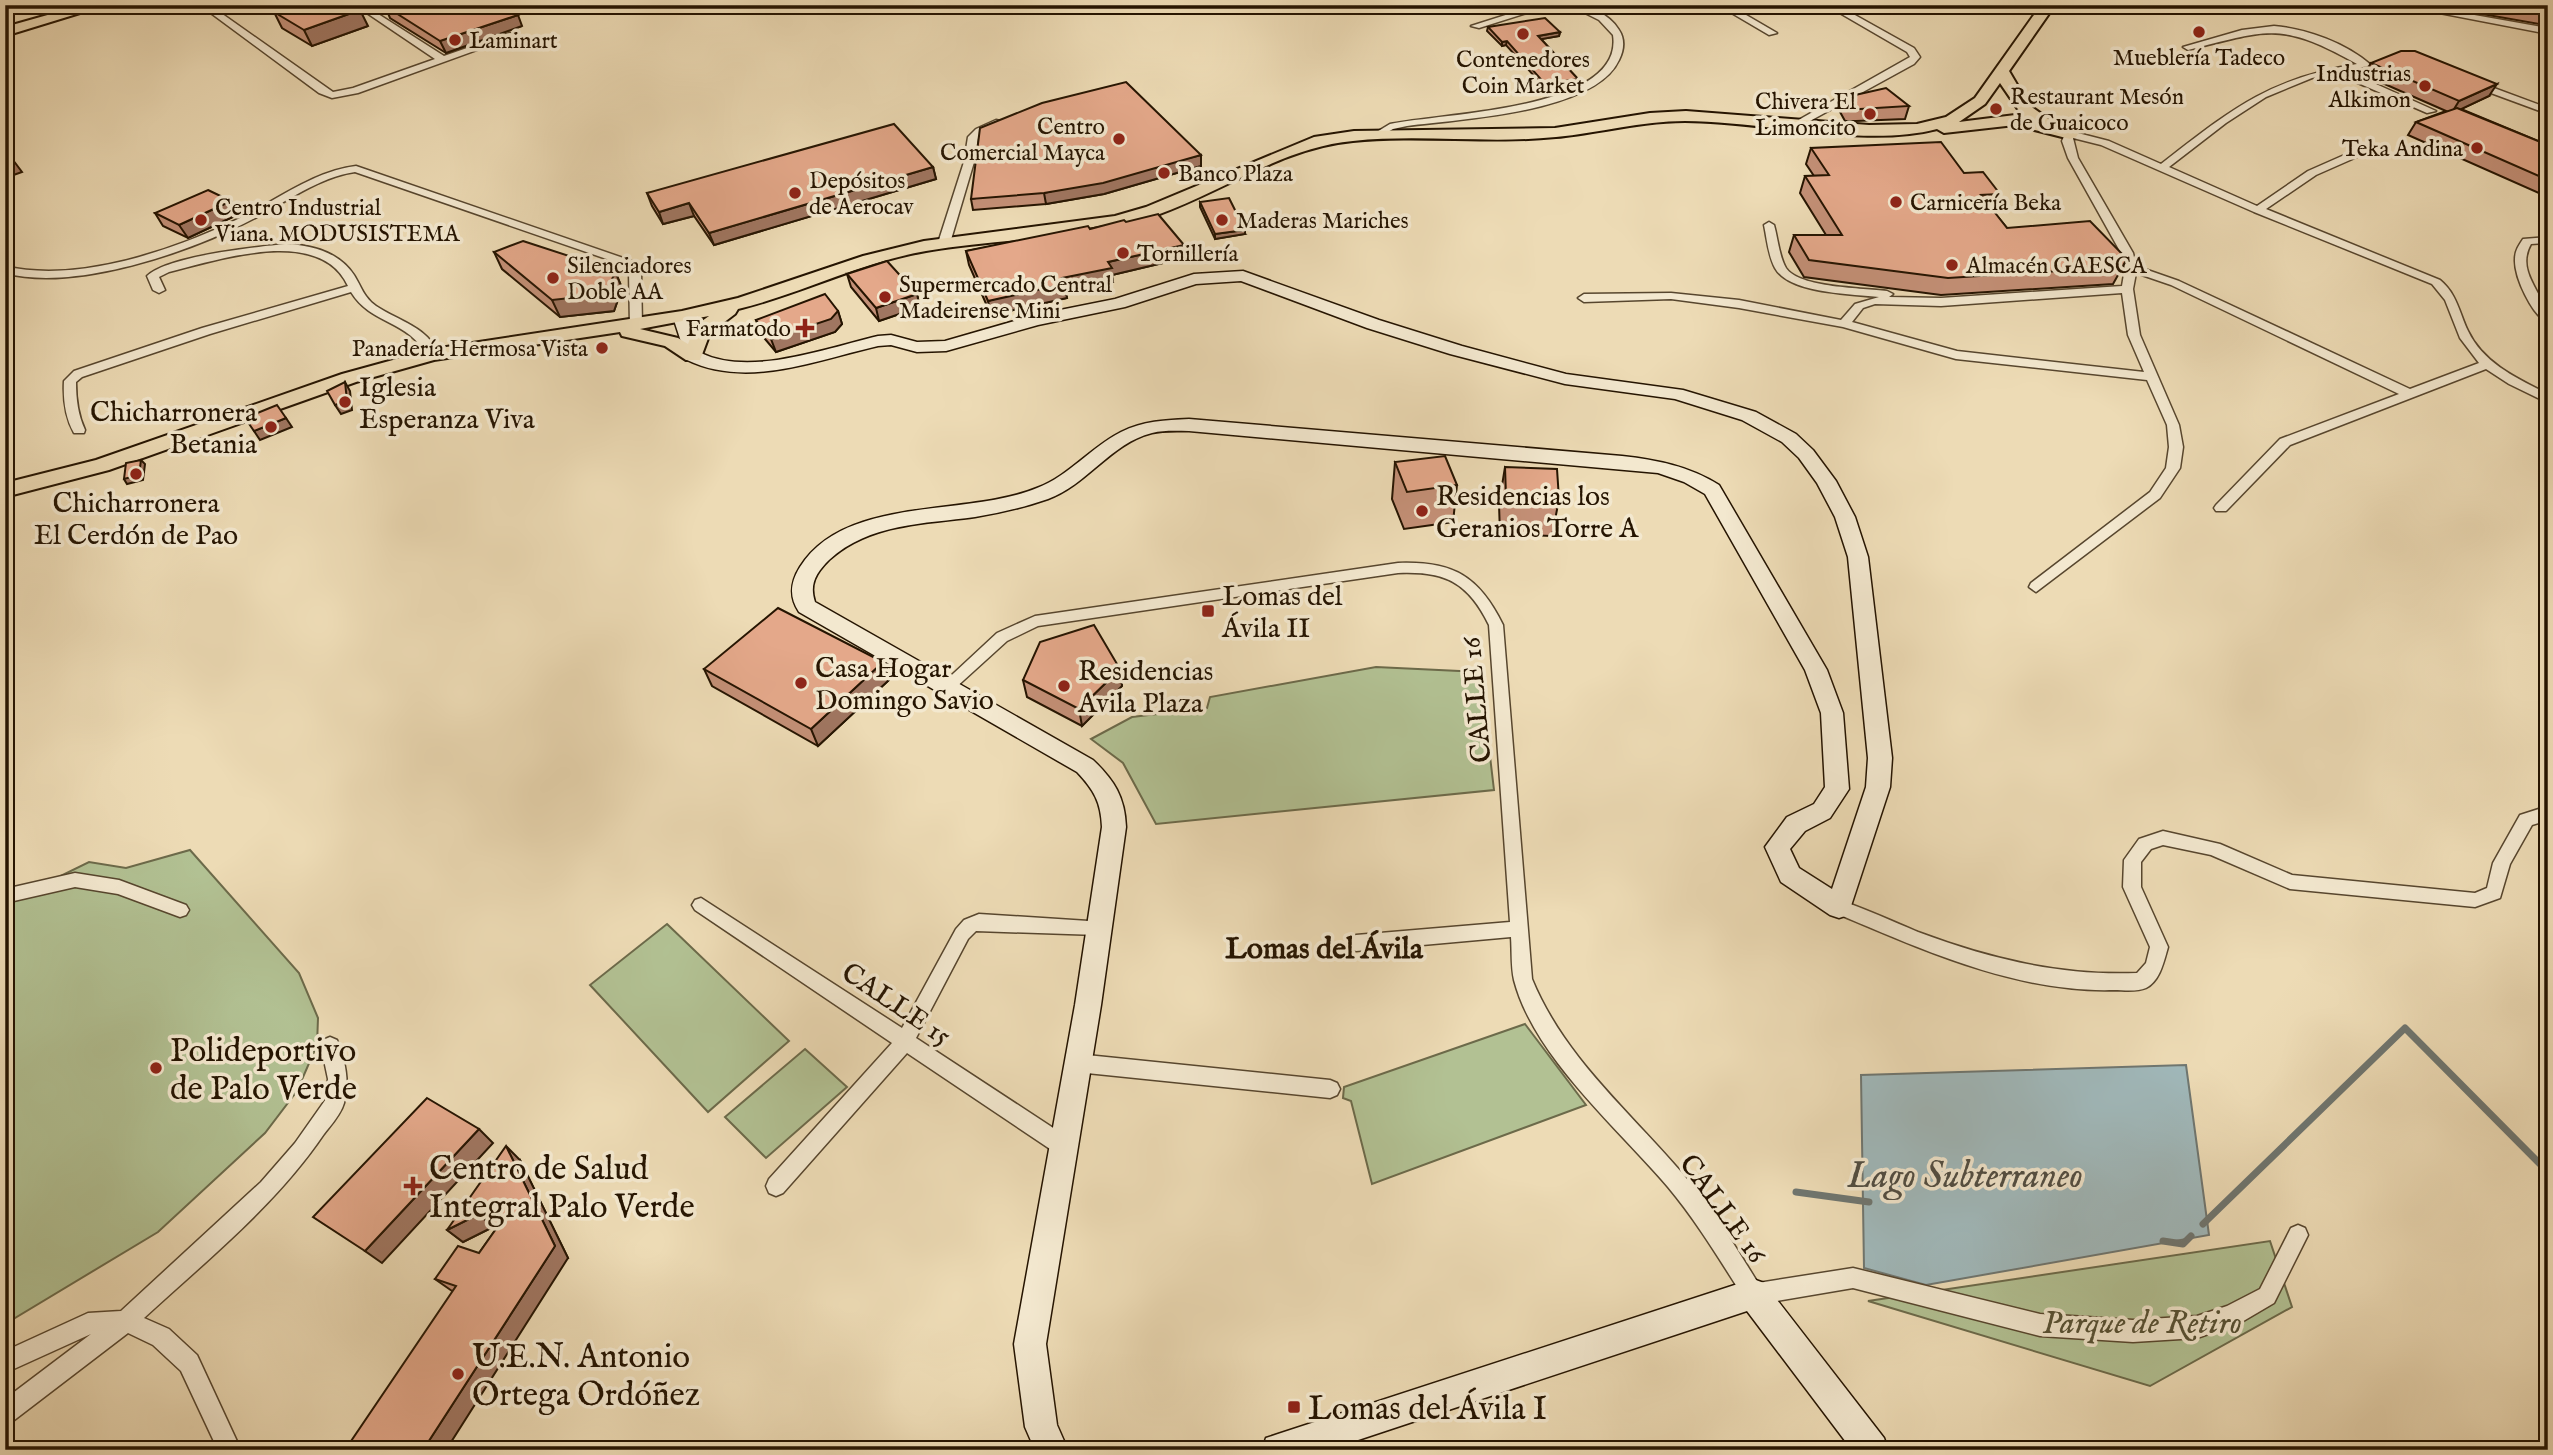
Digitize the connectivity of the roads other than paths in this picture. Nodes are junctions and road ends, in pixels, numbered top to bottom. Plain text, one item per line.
1 (99, 5) edge
2 (1548, 5) edge
3 (1573, 5) edge
4 (1722, 5) edge
5 (1830, 5) edge
6 (2048, 5) edge
7 (2402, 5) edge
8 (359, 6) edge
9 (208, 8) dead end
10 (1476, 26) dead end
11 (2548, 30) edge
12 (5, 32) edge
13 (1772, 33) dead end
14 (513, 35) dead end
15 (2188, 47) dead end
16 (443, 60) junction
17 (2378, 61) edge
18 (2366, 65) junction
19 (2336, 70) junction
20 (2003, 72) junction
21 (2459, 78) edge
22 (2431, 111) dead end
23 (2548, 111) edge
24 (1017, 115) edge
25 (1798, 124) junction
26 (1922, 128) junction
27 (2070, 134) junction
28 (1375, 136) junction
29 (2371, 147) dead end
30 (2162, 168) junction
31 (2258, 210) junction
32 (1769, 225) dead end
33 (2548, 240) edge
34 (944, 243) junction
35 (2131, 268) junction
36 (5, 269) edge
37 (353, 288) junction
38 (2127, 289) junction
39 (159, 290) dead end
40 (1584, 298) dead end
41 (744, 302) junction
42 (1948, 302) junction
43 (682, 317) junction
44 (2548, 319) edge
45 (1844, 324) junction
46 (636, 326) junction
47 (607, 330) junction
48 (433, 355) junction
49 (693, 356) junction
50 (2487, 364) junction
51 (2151, 377) junction
52 (2410, 394) junction
53 (2548, 399) edge
54 (79, 430) dead end
55 (5, 490) edge
56 (2221, 508) dead end
57 (2036, 587) dead end
58 (948, 685) junction
59 (2548, 813) edge
60 (5, 897) edge
61 (701, 905) dead end
62 (1839, 907) junction
63 (180, 910) dead end
64 (1098, 927) junction
65 (1519, 929) junction
66 (1356, 943) dead end
67 (904, 1043) junction
68 (330, 1046) dead end
69 (1077, 1063) junction
70 (1330, 1089) dead end
71 (1063, 1146) junction
72 (776, 1186) dead end
73 (2298, 1235) dead end
74 (1754, 1294) junction
75 (126, 1321) junction
76 (5, 1362) edge
77 (5, 1413) edge
78 (230, 1450) edge
79 (1052, 1450) edge
80 (1278, 1450) edge
81 (1871, 1450) edge

1 - 12 main road
2 - 10 street
3 - 28 street
4 - 13 street
5 - 25 street
6 - 20 main road
7 - 11 street
8 - 16 street
9 - 16 street
14 - 16 street
15 - 18 street
17 - 18 street
18 - 19 street
19 - 22 street
19 - 30 street
20 - 26 main road
20 - 27 main road
21 - 23 street
24 - 34 street
25 - 26 main road
25 - 28 main road
26 - 27 main road
27 - 30 street
27 - 35 street
28 - 34 main road
29 - 31 street
30 - 31 street
31 - 50 street
32 - 42 street
33 - 44 street
34 - 41 main road
35 - 38 street
35 - 52 street
36 - 46 street
37 - 39 street
37 - 48 street
37 - 54 street
38 - 42 street
38 - 51 street
40 - 45 street
41 - 43 main road
41 - 49 main road
42 - 45 street
43 - 46 main road
43 - 49 street
45 - 51 street
46 - 47 main road
47 - 48 main road
47 - 49 main road
48 - 55 main road
49 - 62 street
50 - 52 street
50 - 53 street
51 - 57 street
52 - 56 street
58 - 62 street
58 - 64 street
58 - 65 street, CALLE 16
59 - 62 street
60 - 63 street
61 - 67 street, CALLE 15
64 - 67 street
64 - 69 street
65 - 66 street
65 - 74 street, CALLE 16
67 - 71 street, CALLE 15
67 - 72 street
68 - 75 street
69 - 70 street
69 - 71 street
71 - 79 street
73 - 74 street
74 - 80 street
74 - 81 street
75 - 76 street
75 - 77 street
75 - 78 street

